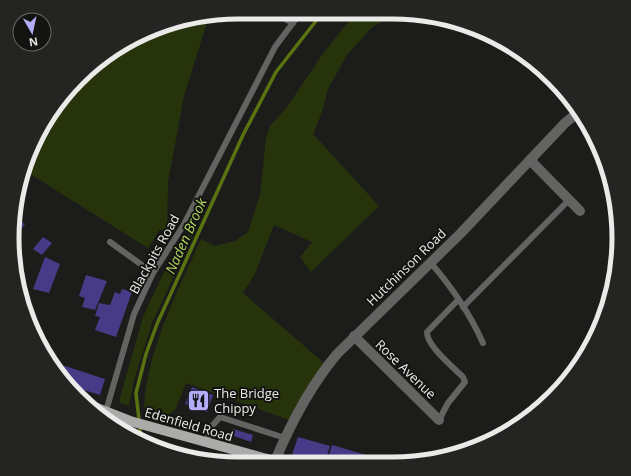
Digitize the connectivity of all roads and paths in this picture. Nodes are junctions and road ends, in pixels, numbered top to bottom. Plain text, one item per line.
1 (285, 19) edge
2 (296, 19) edge
3 (293, 23) junction
4 (575, 116) edge
5 (530, 160) junction
6 (569, 200) junction
7 (580, 211) dead end
8 (110, 242) dead end
9 (430, 262) junction
10 (153, 273) junction
11 (458, 300) junction
12 (463, 307) junction
13 (354, 336) junction
14 (483, 343) dead end
15 (102, 410) edge
16 (106, 411) junction
17 (439, 420) joint
18 (285, 438) junction
19 (206, 442) junction
20 (259, 457) edge
21 (279, 457) edge

1 - 3 lane
2 - 3 lane, Blackpits Road
3 - 10 lane, Blackpits Road
4 - 5 street, Hutchinson Road
5 - 6 street
5 - 9 street, Hutchinson Road
6 - 7 street
6 - 12 lane
8 - 10 lane
9 - 11 lane
9 - 13 street, Hutchinson Road
10 - 16 lane, Blackpits Road
11 - 12 lane
11 - 17 lane
12 - 14 lane
13 - 17 street, Rose Avenue
13 - 18 street, Hutchinson Road
15 - 16 main road, Edenfield Road
16 - 19 main road, Edenfield Road
18 - 19 lane
18 - 21 street, Hutchinson Road
19 - 20 main road, Edenfield Road

